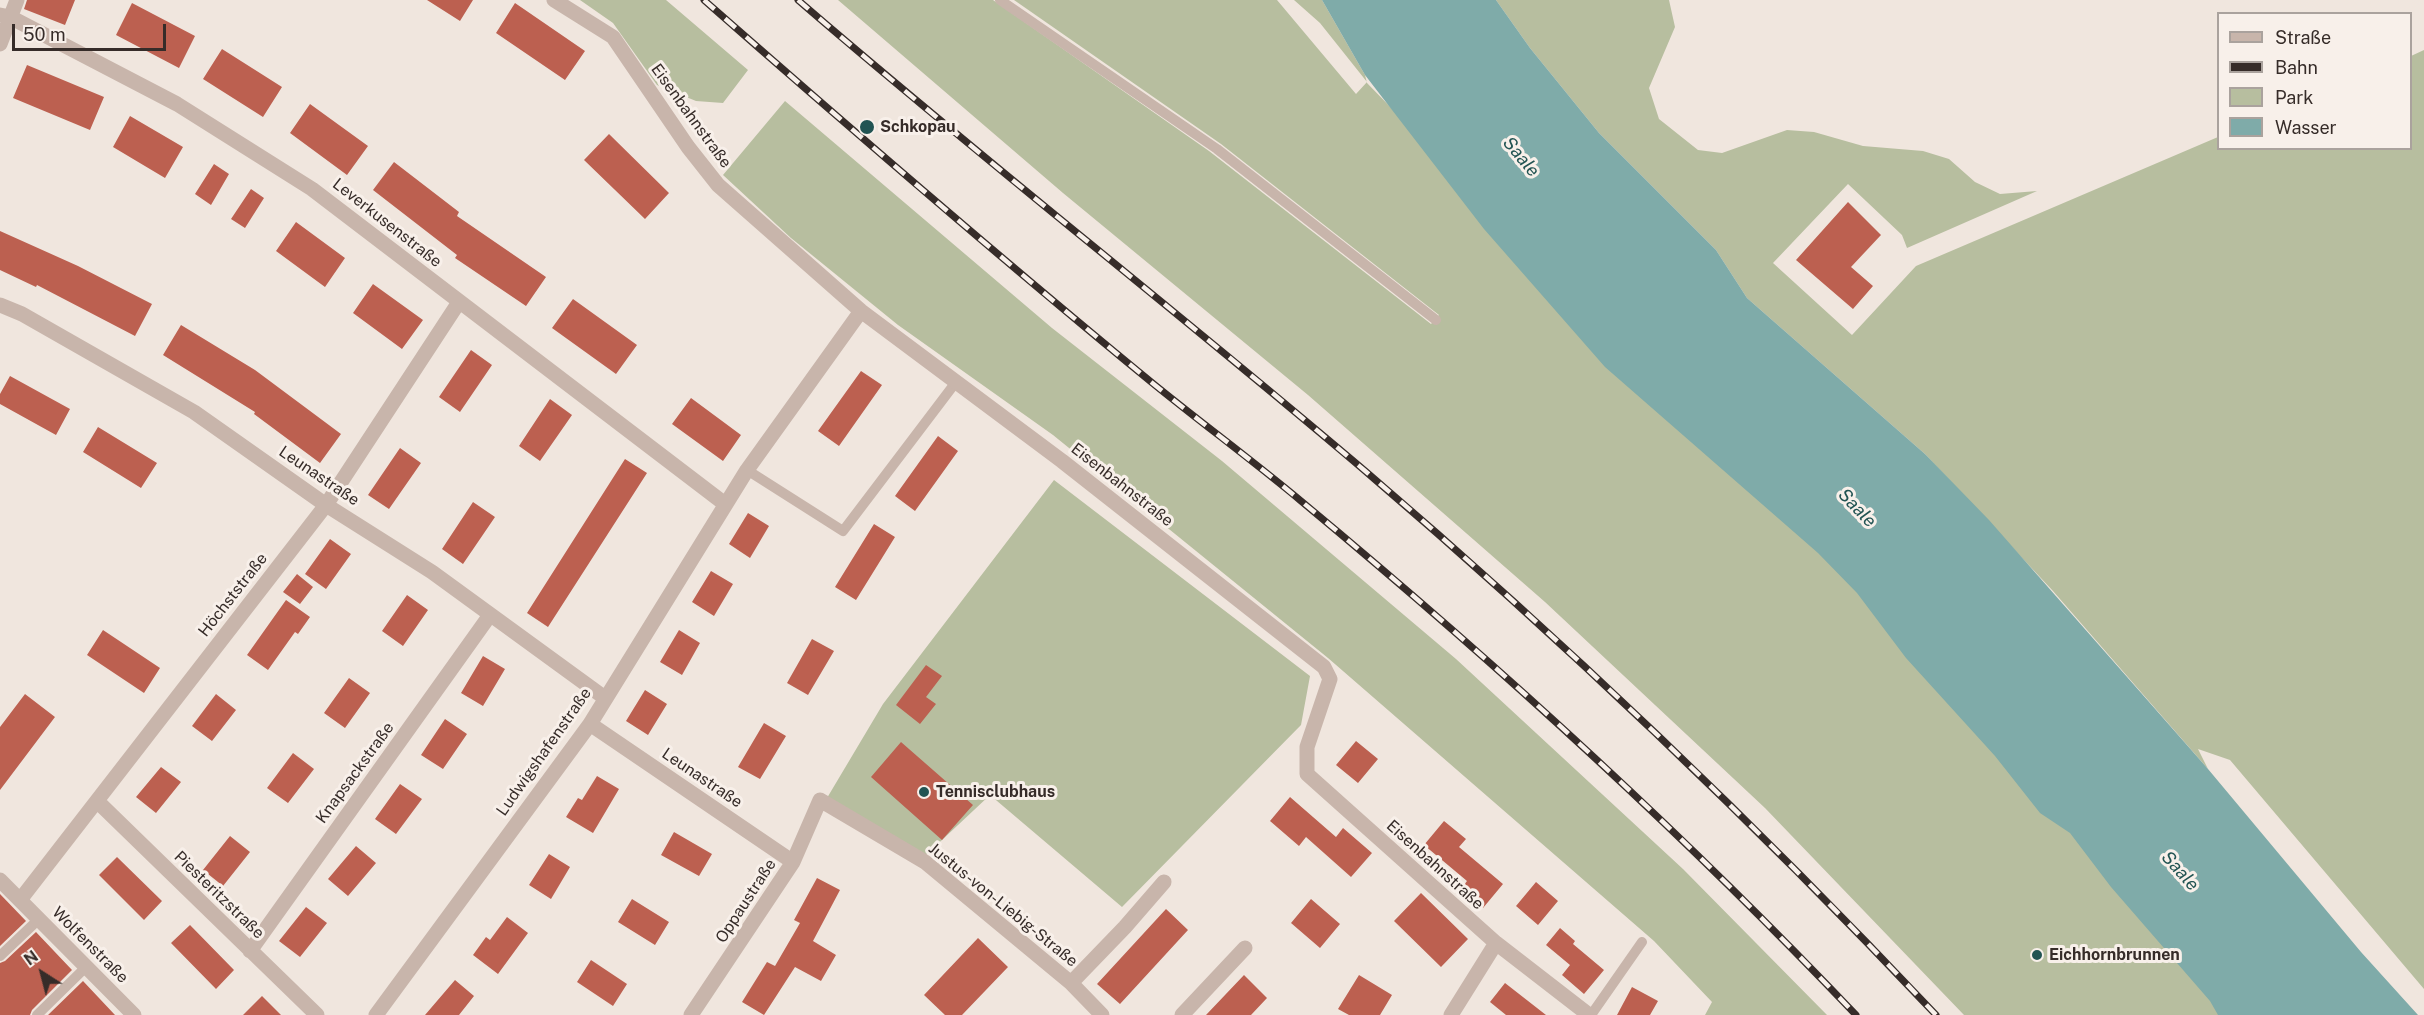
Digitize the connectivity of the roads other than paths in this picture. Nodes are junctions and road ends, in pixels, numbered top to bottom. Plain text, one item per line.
1 (17, 0) edge
2 (555, 0) edge
3 (1000, 0) edge
4 (5, 16) edge
5 (0, 44) edge
6 (459, 302) junction
7 (0, 305) edge
8 (861, 310) junction
9 (1436, 320) dead end
10 (956, 382) junction
11 (747, 470) junction
12 (725, 504) junction
13 (326, 505) junction
14 (490, 615) junction
15 (605, 698) junction
16 (590, 724) junction
17 (820, 800) joint
18 (97, 801) junction
19 (793, 862) junction
20 (0, 880) edge
21 (1164, 882) dead end
22 (20, 900) junction
23 (39, 920) junction
24 (1642, 942) dead end
25 (1496, 943) junction
26 (1245, 948) dead end
27 (250, 951) junction
28 (0, 956) edge
29 (86, 967) junction
30 (1071, 983) junction
31 (37, 1015) edge
32 (134, 1015) edge
33 (317, 1015) edge
34 (376, 1015) edge
35 (691, 1015) edge
36 (1102, 1015) edge
37 (1182, 1015) edge
38 (1451, 1015) edge
39 (1590, 1015) edge

1 - 4 street
2 - 8 street, Eisenbahnstraße
3 - 9 lane
4 - 5 street
4 - 6 street, Leverkusenstraße
6 - 12 street, Leverkusenstraße
6 - 13 street, Höchststraße
7 - 13 street, Leunastraße
8 - 10 street, Eisenbahnstraße
8 - 11 street, Ludwigshafenstraße
10 - 11 lane
10 - 25 street, Eisenbahnstraße
11 - 12 street, Ludwigshafenstraße
12 - 15 street, Ludwigshafenstraße
13 - 14 street, Leunastraße
13 - 18 street, Höchststraße
14 - 15 street, Leunastraße
14 - 27 street, Knapsackstraße
15 - 16 street, Ludwigshafenstraße
16 - 19 street, Leunastraße
16 - 34 street, Ludwigshafenstraße
17 - 19 street, Oppaustraße
17 - 30 street, Justus-von-Liebig-Straße
18 - 22 street, Höchststraße
18 - 27 street, Piesteritzstraße
19 - 35 street, Oppaustraße
20 - 22 street, Wolfenstraße
21 - 30 street, Justus-von-Liebig-Straße
22 - 23 street, Wolfenstraße
23 - 28 lane
23 - 29 street, Wolfenstraße
24 - 39 lane
25 - 38 street
25 - 39 street, Eisenbahnstraße
26 - 37 street
27 - 33 street, Piesteritzstraße
29 - 31 lane
29 - 32 street, Wolfenstraße
30 - 36 street, Justus-von-Liebig-Straße

